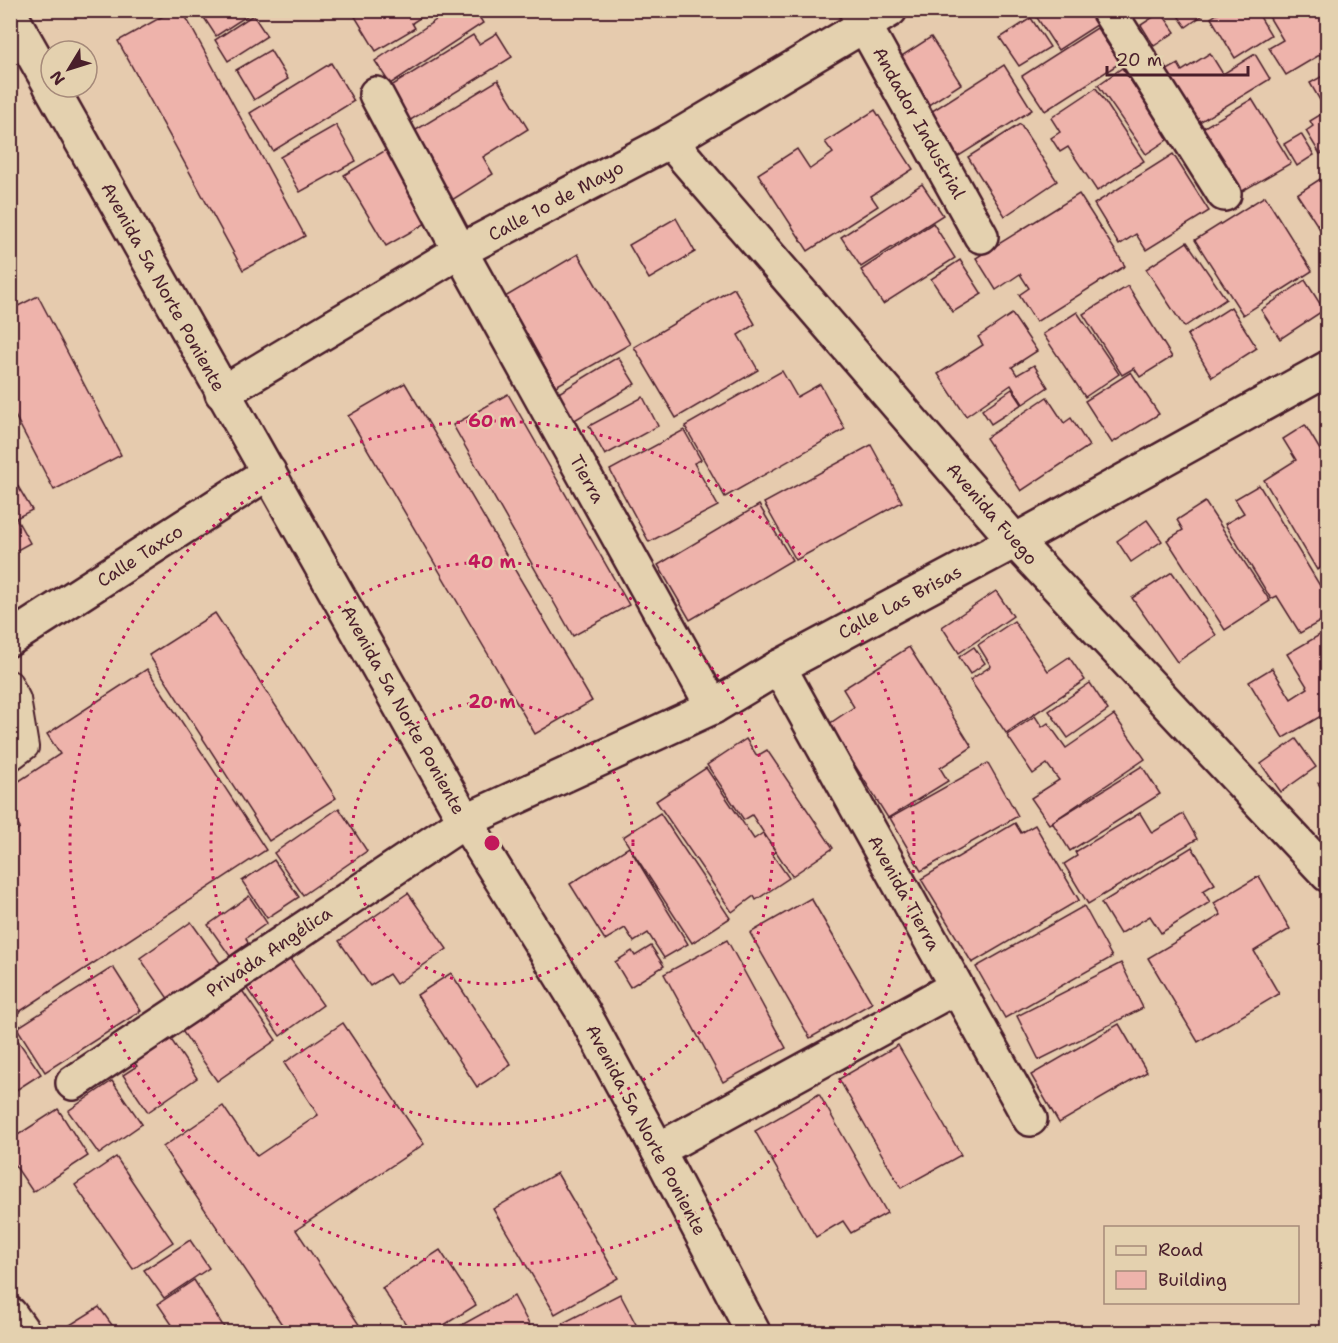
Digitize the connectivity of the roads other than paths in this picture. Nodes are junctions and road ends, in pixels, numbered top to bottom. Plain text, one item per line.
1 (1108, 10) edge
2 (10, 14) edge
3 (870, 15) edge
4 (39, 66) edge
5 (376, 94) dead end
6 (58, 99) edge
7 (670, 141) junction
8 (1224, 194) dead end
9 (981, 236) dead end
10 (460, 251) junction
11 (1328, 368) edge
12 (222, 393) junction
13 (269, 472) junction
14 (1015, 541) junction
15 (10, 639) edge
16 (779, 668) junction
17 (10, 683) edge
18 (713, 707) junction
19 (10, 759) edge
20 (465, 821) junction
21 (1328, 875) edge
22 (956, 987) junction
23 (73, 1083) dead end
24 (1030, 1119) dead end
25 (658, 1150) junction
26 (10, 1314) edge
27 (23, 1332) edge
28 (753, 1332) edge

1 - 8 street
2 - 4 street, Avenida 5a Norte Poniente
3 - 7 street, Calle 1o de Mayo
3 - 9 street, Andador Industrial
5 - 10 street, Tierra
6 - 12 street, Avenida 5a Norte Poniente
7 - 10 street, Calle 1o de Mayo
7 - 14 street, Avenida Fuego
10 - 12 street, Calle 1o de Mayo
10 - 18 street, Tierra
11 - 14 street, Calle Las Brisas
12 - 13 street, Avenida 5a Norte Poniente
13 - 15 street, Calle Taxco
13 - 20 street, Avenida 5a Norte Poniente
14 - 16 street, Calle Las Brisas
14 - 21 street, Avenida Fuego
16 - 18 street, Calle Las Brisas
16 - 22 street, Avenida Tierra
17 - 19 lane
18 - 20 street, Calle Las Brisas
20 - 23 street, Privada Angélica
20 - 25 street, Avenida 5a Norte Poniente
22 - 24 street, Avenida Tierra
22 - 25 street
25 - 28 street, Avenida 5a Norte Poniente
26 - 27 street

